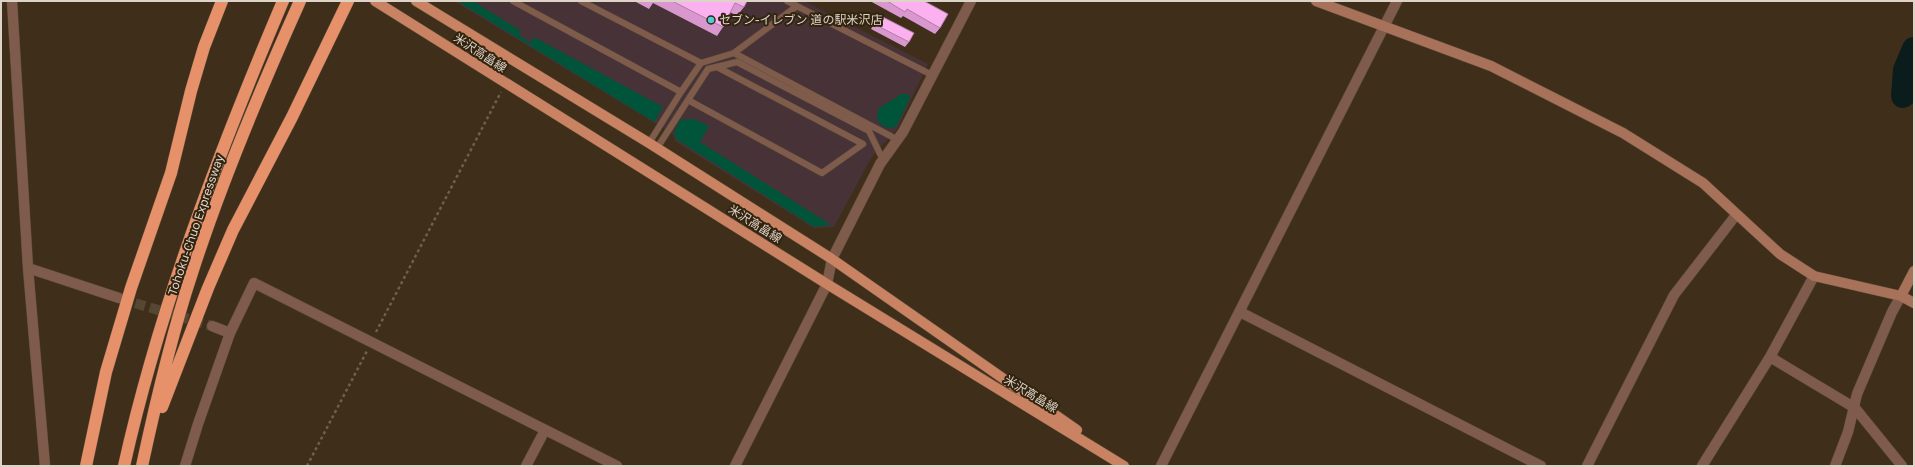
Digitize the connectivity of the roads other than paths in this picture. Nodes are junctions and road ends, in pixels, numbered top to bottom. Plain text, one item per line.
1 (12, 1) edge
2 (222, 1) edge
3 (283, 1) edge
4 (300, 1) edge
5 (348, 1) edge
6 (375, 1) edge
7 (416, 1) edge
8 (513, 1) edge
9 (581, 1) edge
10 (787, 1) edge
11 (971, 1) edge
12 (1316, 1) edge
13 (1397, 1) edge
14 (797, 6) junction
15 (1384, 26) junction
16 (734, 54) junction
17 (701, 63) junction
18 (717, 67) junction
19 (932, 75) junction
20 (682, 92) junction
21 (688, 100) junction
22 (898, 140) junction
23 (653, 146) junction
24 (882, 160) junction
25 (1736, 215) junction
26 (832, 259) junction
27 (28, 268) junction
28 (1914, 271) edge
29 (1814, 276) junction
30 (827, 284) junction
31 (1901, 296) junction
32 (119, 298) tunnel mouth
33 (1914, 303) edge
34 (1240, 312) junction
35 (212, 326) tunnel mouth
36 (230, 332) junction
37 (1770, 357) junction
38 (1855, 408) junction
39 (545, 430) junction
40 (146, 448) junction
41 (45, 466) edge
42 (86, 466) edge
43 (124, 466) edge
44 (142, 466) edge
45 (185, 466) edge
46 (526, 466) edge
47 (617, 466) edge
48 (735, 466) edge
49 (1124, 466) edge
50 (1128, 466) edge
51 (1161, 466) edge
52 (1541, 466) edge
53 (1586, 466) edge
54 (1702, 466) edge
55 (1835, 466) edge
56 (1902, 466) edge

1 - 27 street
2 - 42 highway
3 - 43 highway, Tohoku-Chuo Expressway
4 - 40 highway, Tohoku-Chuo Expressway
5 - 40 highway
6 - 30 main road, 米沢高畠線
7 - 23 main road, 米沢高畠線
8 - 20 lane
9 - 17 lane
10 - 14 lane
11 - 19 street
12 - 15 street
13 - 15 street
14 - 16 lane
14 - 19 lane
15 - 25 street
15 - 34 street
16 - 17 lane
16 - 22 lane
17 - 20 lane
18 - 21 lane
18 - 21 lane
18 - 24 lane
19 - 22 street
20 - 23 lane
21 - 23 lane
22 - 24 street
23 - 26 main road, 米沢高畠線
24 - 26 street
25 - 29 street
25 - 53 street
26 - 30 street
26 - 50 main road, 米沢高畠線
27 - 32 street
27 - 41 street
28 - 31 street
29 - 31 street
29 - 37 street
30 - 48 street
30 - 49 main road, 米沢高畠線
31 - 33 street
31 - 38 street
34 - 51 street
34 - 52 street
35 - 36 street
36 - 39 street
36 - 45 street
37 - 38 street
37 - 54 street
38 - 55 street
38 - 56 street
39 - 46 street
39 - 47 street
40 - 44 highway, Tohoku-Chuo Expressway

